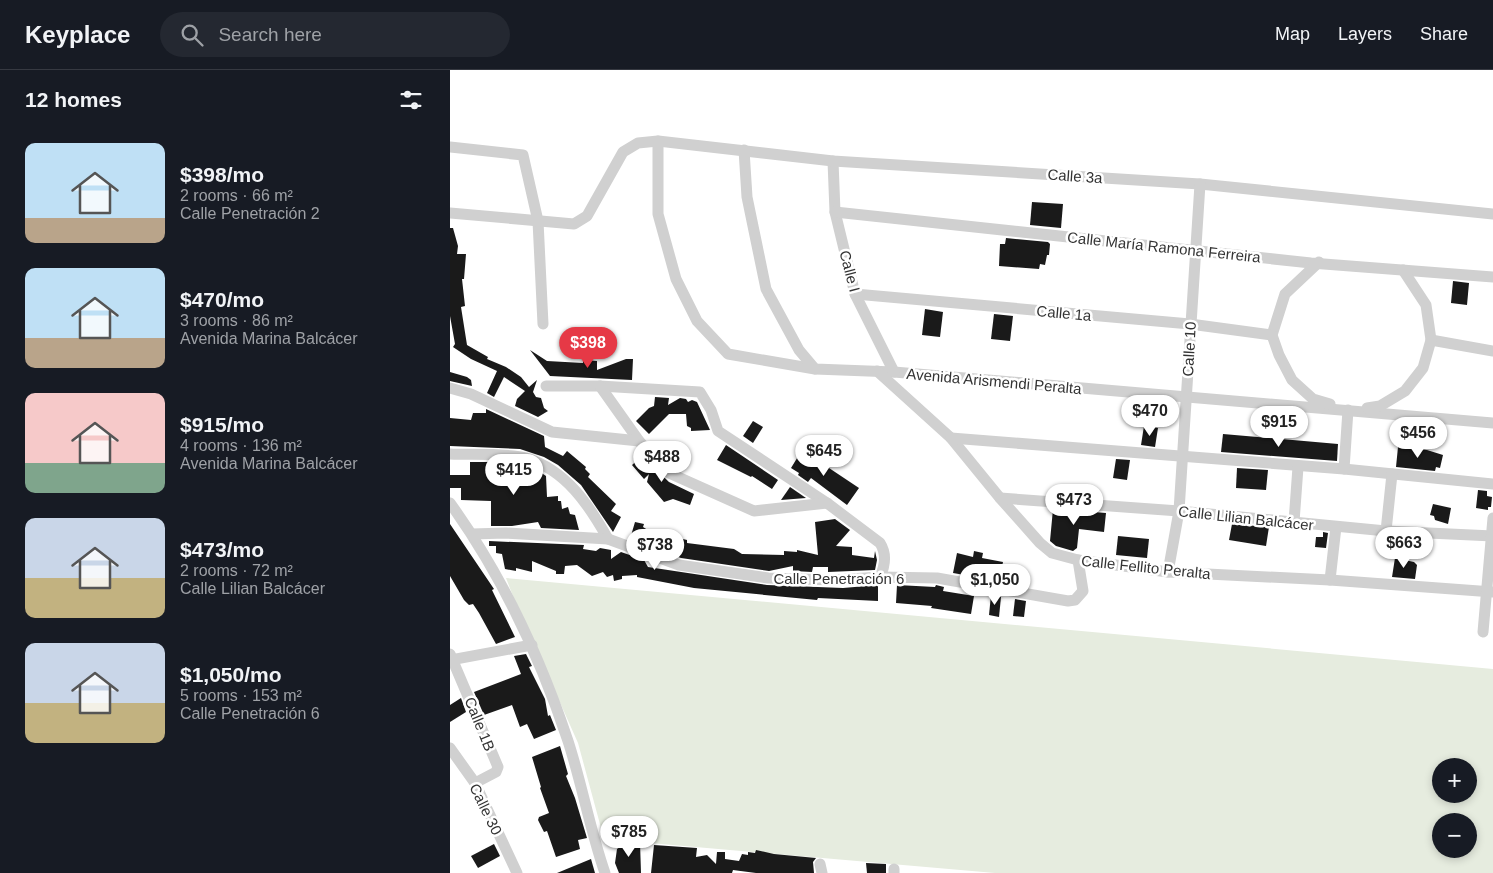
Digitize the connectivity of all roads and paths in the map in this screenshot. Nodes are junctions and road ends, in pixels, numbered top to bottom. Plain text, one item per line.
1 (658, 141) junction
2 (450, 147) edge
3 (744, 150) junction
4 (833, 161) junction
5 (1200, 184) junction
6 (835, 212) junction
7 (450, 213) edge
8 (1493, 214) edge
9 (538, 221) junction
10 (1197, 251) junction
11 (1320, 262) junction
12 (1403, 270) junction
13 (1493, 277) edge
14 (855, 294) junction
15 (543, 324) dead end
16 (1190, 324) junction
17 (1272, 335) junction
18 (1431, 340) junction
19 (1493, 351) edge
20 (815, 369) junction
21 (876, 371) junction
22 (894, 372) junction
23 (546, 386) dead end
24 (600, 386) junction
25 (450, 388) edge
26 (1187, 397) junction
27 (1348, 410) junction
28 (1493, 422) edge
29 (951, 438) junction
30 (639, 441) junction
31 (450, 454) edge
32 (1184, 457) junction
33 (1298, 467) junction
34 (1344, 469) junction
35 (1392, 474) junction
36 (1493, 484) edge
37 (1000, 498) junction
38 (450, 503) edge
39 (827, 503) junction
40 (1179, 511) junction
41 (1493, 518) edge
42 (1294, 522) junction
43 (1336, 527) junction
44 (1386, 531) junction
45 (472, 534) junction
46 (1492, 536) edge
47 (608, 539) junction
48 (1078, 560) junction
49 (1168, 572) junction
50 (880, 577) junction
51 (1330, 580) junction
52 (1490, 592) edge
53 (1483, 632) dead end
54 (532, 645) junction
55 (451, 657) edge
56 (450, 748) edge
57 (475, 783) junction
58 (517, 873) edge
59 (605, 873) edge

1 - 3 street, Calle 3a
1 - 9 street, Calle 3a
1 - 20 street, Avenida Arismendi Peralta
2 - 9 street
3 - 4 street, Calle 3a
3 - 20 street
4 - 5 street, Calle 3a
4 - 6 street, Calle I
5 - 8 street, Calle 3a
5 - 10 street, Calle 10
6 - 10 street, Calle María Ramona Ferreira
6 - 14 street, Calle I
7 - 9 street, Calle 3a
9 - 15 street
10 - 11 street, Calle María Ramona Ferreira
10 - 16 street, Calle 10
11 - 12 street, Calle María Ramona Ferreira
11 - 17 street
12 - 13 street, Calle María Ramona Ferreira
12 - 18 street
14 - 16 street, Calle 1a
14 - 22 street, Calle I
16 - 17 street, Calle 1a
16 - 26 street, Calle 10
17 - 27 street
18 - 19 street
18 - 27 street
20 - 21 street, Avenida Arismendi Peralta
21 - 22 street, Avenida Arismendi Peralta
21 - 29 street, Calle Fellito Peralta
22 - 26 street, Avenida Arismendi Peralta
23 - 24 street
24 - 30 street
24 - 39 street
25 - 30 street
26 - 27 street, Avenida Arismendi Peralta
26 - 32 street, Calle 10
27 - 28 street, Avenida Arismendi Peralta
27 - 34 street
29 - 32 street
29 - 37 street, Calle Fellito Peralta
30 - 39 street
31 - 47 street
32 - 33 street
32 - 40 street, Calle 10
33 - 34 street
33 - 42 street
34 - 35 street
35 - 36 street
35 - 44 street
37 - 40 street, Calle Lilian Balcácer
37 - 48 street, Calle Fellito Peralta
38 - 45 street
39 - 50 street
40 - 42 street, Calle Lilian Balcácer
40 - 49 street, Calle 10
41 - 46 street
42 - 43 street, Calle Lilian Balcácer
43 - 44 street, Calle Lilian Balcácer
43 - 51 street
44 - 46 street, Calle Lilian Balcácer
45 - 47 street, Calle Penetración 6
45 - 54 street
46 - 52 street
47 - 50 street, Calle Penetración 6
48 - 49 street, Calle Fellito Peralta
48 - 50 street, Calle Penetración 6
49 - 51 street, Calle Fellito Peralta
51 - 52 street, Calle Fellito Peralta
52 - 53 street
54 - 55 street
54 - 59 street
55 - 57 street, Calle 1B
56 - 57 street, Calle 30
57 - 58 street, Calle 30

